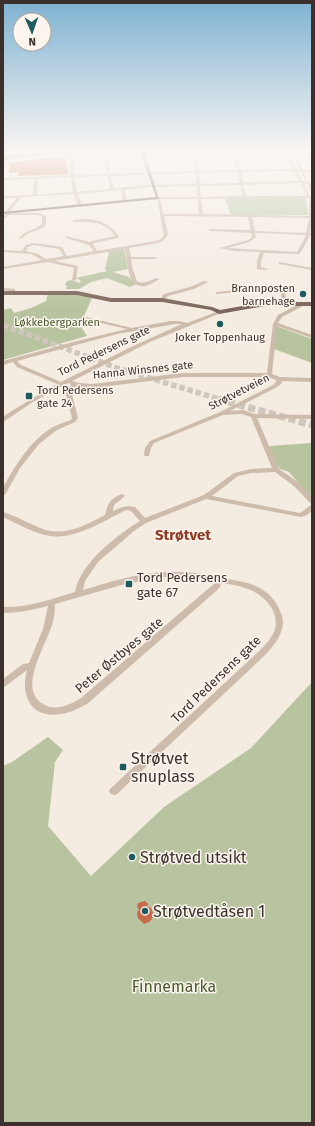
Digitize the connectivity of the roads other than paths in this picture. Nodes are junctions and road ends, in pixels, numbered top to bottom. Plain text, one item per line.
1 (13, 205) edge
2 (80, 205) joint
3 (84, 205) edge
4 (159, 205) edge
5 (200, 205) edge
6 (310, 205) edge
7 (6, 213) edge
8 (162, 215) junction
9 (201, 216) junction
10 (250, 216) junction
11 (310, 217) junction
12 (3, 218) edge
13 (74, 221) dead end
14 (210, 230) dead end
15 (254, 232) junction
16 (310, 234) edge
17 (67, 237) dead end
18 (21, 238) dead end
19 (91, 244) junction
20 (127, 247) junction
21 (228, 250) junction
22 (3, 251) edge
23 (300, 251) junction
24 (96, 252) junction
25 (263, 252) junction
26 (22, 253) junction
27 (66, 257) junction
28 (128, 258) junction
29 (155, 258) dead end
30 (47, 260) junction
31 (281, 263) dead end
32 (3, 268) edge
33 (312, 268) edge
34 (266, 269) dead end
35 (157, 279) dead end
36 (74, 280) dead end
37 (206, 282) dead end
38 (3, 289) edge
39 (13, 292) junction
40 (3, 293) edge
41 (217, 293) dead end
42 (162, 300) junction
43 (285, 304) junction
44 (300, 304) junction
45 (312, 304) edge
46 (219, 312) junction
47 (86, 318) dead end
48 (186, 324) junction
49 (275, 324) junction
50 (132, 329) junction
51 (312, 337) edge
52 (14, 360) junction
53 (3, 363) edge
54 (269, 375) junction
55 (279, 380) junction
56 (312, 380) edge
57 (71, 382) junction
58 (61, 384) junction
59 (222, 412) junction
60 (253, 416) junction
61 (312, 417) edge
62 (3, 420) edge
63 (147, 455) dead end
64 (276, 470) junction
65 (3, 493) edge
66 (122, 496) dead end
67 (206, 497) junction
68 (312, 501) edge
69 (312, 507) edge
70 (3, 514) edge
71 (108, 517) junction
72 (144, 521) junction
73 (218, 580) junction
74 (78, 594) junction
75 (52, 602) junction
76 (3, 610) edge
77 (32, 666) junction
78 (3, 684) edge
79 (114, 791) dead end

1 - 7 street
2 - 3 main road
2 - 7 main road
4 - 8 street
5 - 9 street
6 - 11 street
7 - 12 street
7 - 18 street
8 - 9 street
8 - 20 street
9 - 10 street
10 - 11 street
10 - 15 street
11 - 16 street
13 - 19 street
14 - 15 street
15 - 16 street
15 - 21 street
16 - 23 street
17 - 19 street
19 - 24 street
20 - 24 street
20 - 28 street
21 - 23 street
21 - 25 street
22 - 26 street
23 - 25 street
24 - 27 street
25 - 34 street
26 - 27 street
26 - 30 street
27 - 30 street
28 - 29 street
28 - 35 street
30 - 32 street
30 - 36 street
31 - 33 street
37 - 42 street
38 - 39 street
39 - 40 main road
39 - 42 main road
41 - 43 street
42 - 46 main road
43 - 44 main road
43 - 46 main road
44 - 45 main road
44 - 49 street
46 - 48 street, Tord Pedersens gate
47 - 50 street
48 - 50 street
48 - 57 street, Tord Pedersens gate
49 - 51 street
49 - 54 street, Strøtvetveien
50 - 52 street
52 - 53 street
52 - 58 street
54 - 55 street, Strøtvetveien
54 - 57 street, Hanna Winsnes gate
55 - 56 street
55 - 59 street, Strøtvetveien
57 - 58 street, Tord Pedersens gate
57 - 65 street
58 - 62 street, Tord Pedersens gate
59 - 60 street
59 - 63 street, Strøtvetveien
60 - 61 street
60 - 64 street
64 - 67 street
64 - 68 street
66 - 71 street
67 - 69 street
67 - 72 street
70 - 71 street
71 - 72 street
72 - 74 street
73 - 74 street, Tord Pedersens gate
73 - 77 street, Peter Østbyes gate
73 - 79 street, Tord Pedersens gate
74 - 75 street, Tord Pedersens gate
75 - 76 street, Tord Pedersens gate
75 - 77 street, Peter Østbyes gate
77 - 78 street

